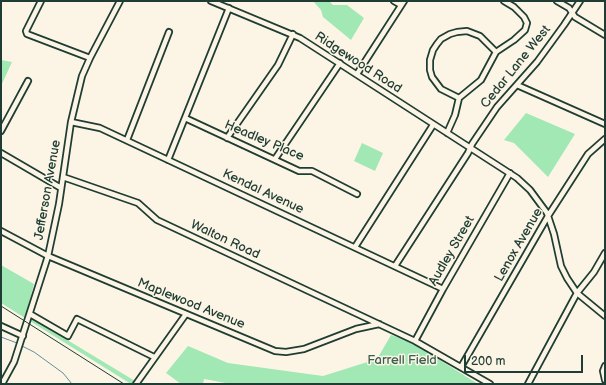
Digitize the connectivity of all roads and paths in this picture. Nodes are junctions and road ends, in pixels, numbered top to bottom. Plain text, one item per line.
1 (41, 1) edge
2 (120, 1) edge
3 (210, 1) edge
4 (394, 1) edge
5 (504, 1) edge
6 (557, 1) edge
7 (580, 1) edge
8 (403, 3) edge
9 (229, 8) junction
10 (572, 12) junction
11 (169, 32) dead end
12 (293, 34) junction
13 (605, 35) edge
14 (496, 52) junction
15 (90, 58) junction
16 (340, 63) junction
17 (357, 74) junction
18 (28, 81) dead end
19 (517, 85) junction
20 (459, 98) junction
21 (185, 118) junction
22 (71, 122) junction
23 (605, 124) edge
24 (433, 125) junction
25 (1, 131) edge
26 (447, 133) junction
27 (228, 138) junction
28 (127, 140) junction
29 (605, 140) edge
30 (470, 148) junction
31 (1, 153) edge
32 (275, 159) junction
33 (168, 160) junction
34 (510, 173) junction
35 (63, 177) junction
36 (61, 188) junction
37 (356, 194) dead end
38 (548, 216) junction
39 (1, 230) edge
40 (355, 247) junction
41 (605, 253) edge
42 (48, 256) junction
43 (395, 266) junction
44 (443, 289) junction
45 (578, 293) junction
46 (30, 314) junction
47 (186, 314) junction
48 (605, 316) edge
49 (379, 324) junction
50 (1, 326) edge
51 (23, 336) junction
52 (415, 341) junction
53 (154, 357) junction
54 (605, 366) edge
55 (461, 367) junction
56 (605, 380) edge
57 (2, 384) edge
58 (136, 384) edge
59 (490, 384) edge
60 (528, 384) edge

1 - 15 street
2 - 15 street, Jefferson Avenue
3 - 9 street, Ridgewood Road
4 - 8 street
5 - 14 street
6 - 10 street
7 - 10 street, Cedar Lane West
8 - 17 street
9 - 12 street, Ridgewood Road
9 - 21 street
10 - 13 street
10 - 19 street, Cedar Lane West
11 - 28 street
12 - 16 street, Ridgewood Road
12 - 27 street
14 - 20 street
14 - 20 street
15 - 22 street, Jefferson Avenue
16 - 17 street, Ridgewood Road
16 - 32 street
17 - 24 street, Ridgewood Road
18 - 25 street
19 - 23 street
19 - 30 street, Cedar Lane West
20 - 26 street
21 - 27 street, Headley Place
21 - 33 street
22 - 28 street, Kendal Avenue
22 - 35 street, Jefferson Avenue
24 - 26 street, Ridgewood Road
24 - 40 street
26 - 30 street, Ridgewood Road
27 - 32 street, Headley Place
28 - 33 street, Kendal Avenue
29 - 38 street, Lenox Avenue
30 - 34 street, Ridgewood Road
30 - 43 street, Cedar Lane West
31 - 36 street
32 - 37 street, Headley Place
33 - 40 street, Kendal Avenue
34 - 38 street, Ridgewood Road
34 - 44 street, Audley Street
35 - 36 street, Jefferson Avenue
35 - 49 street, Walton Road
36 - 42 street, Jefferson Avenue
38 - 45 street, Ridgewood Road
38 - 55 street, Lenox Avenue
39 - 42 street, Maplewood Avenue
40 - 43 street, Kendal Avenue
41 - 45 street
42 - 46 street, Jefferson Avenue
42 - 47 street, Maplewood Avenue
43 - 44 street, Kendal Avenue
44 - 52 street, Audley Street
45 - 48 street, Ridgewood Road
45 - 60 street
46 - 51 street, Jefferson Avenue
46 - 53 street
47 - 49 street, Maplewood Avenue
47 - 53 street
49 - 52 street, Walton Road
50 - 51 street
51 - 57 street, Jefferson Avenue
52 - 55 street, Walton Road
53 - 58 street
54 - 56 street
55 - 59 street, Walton Road

